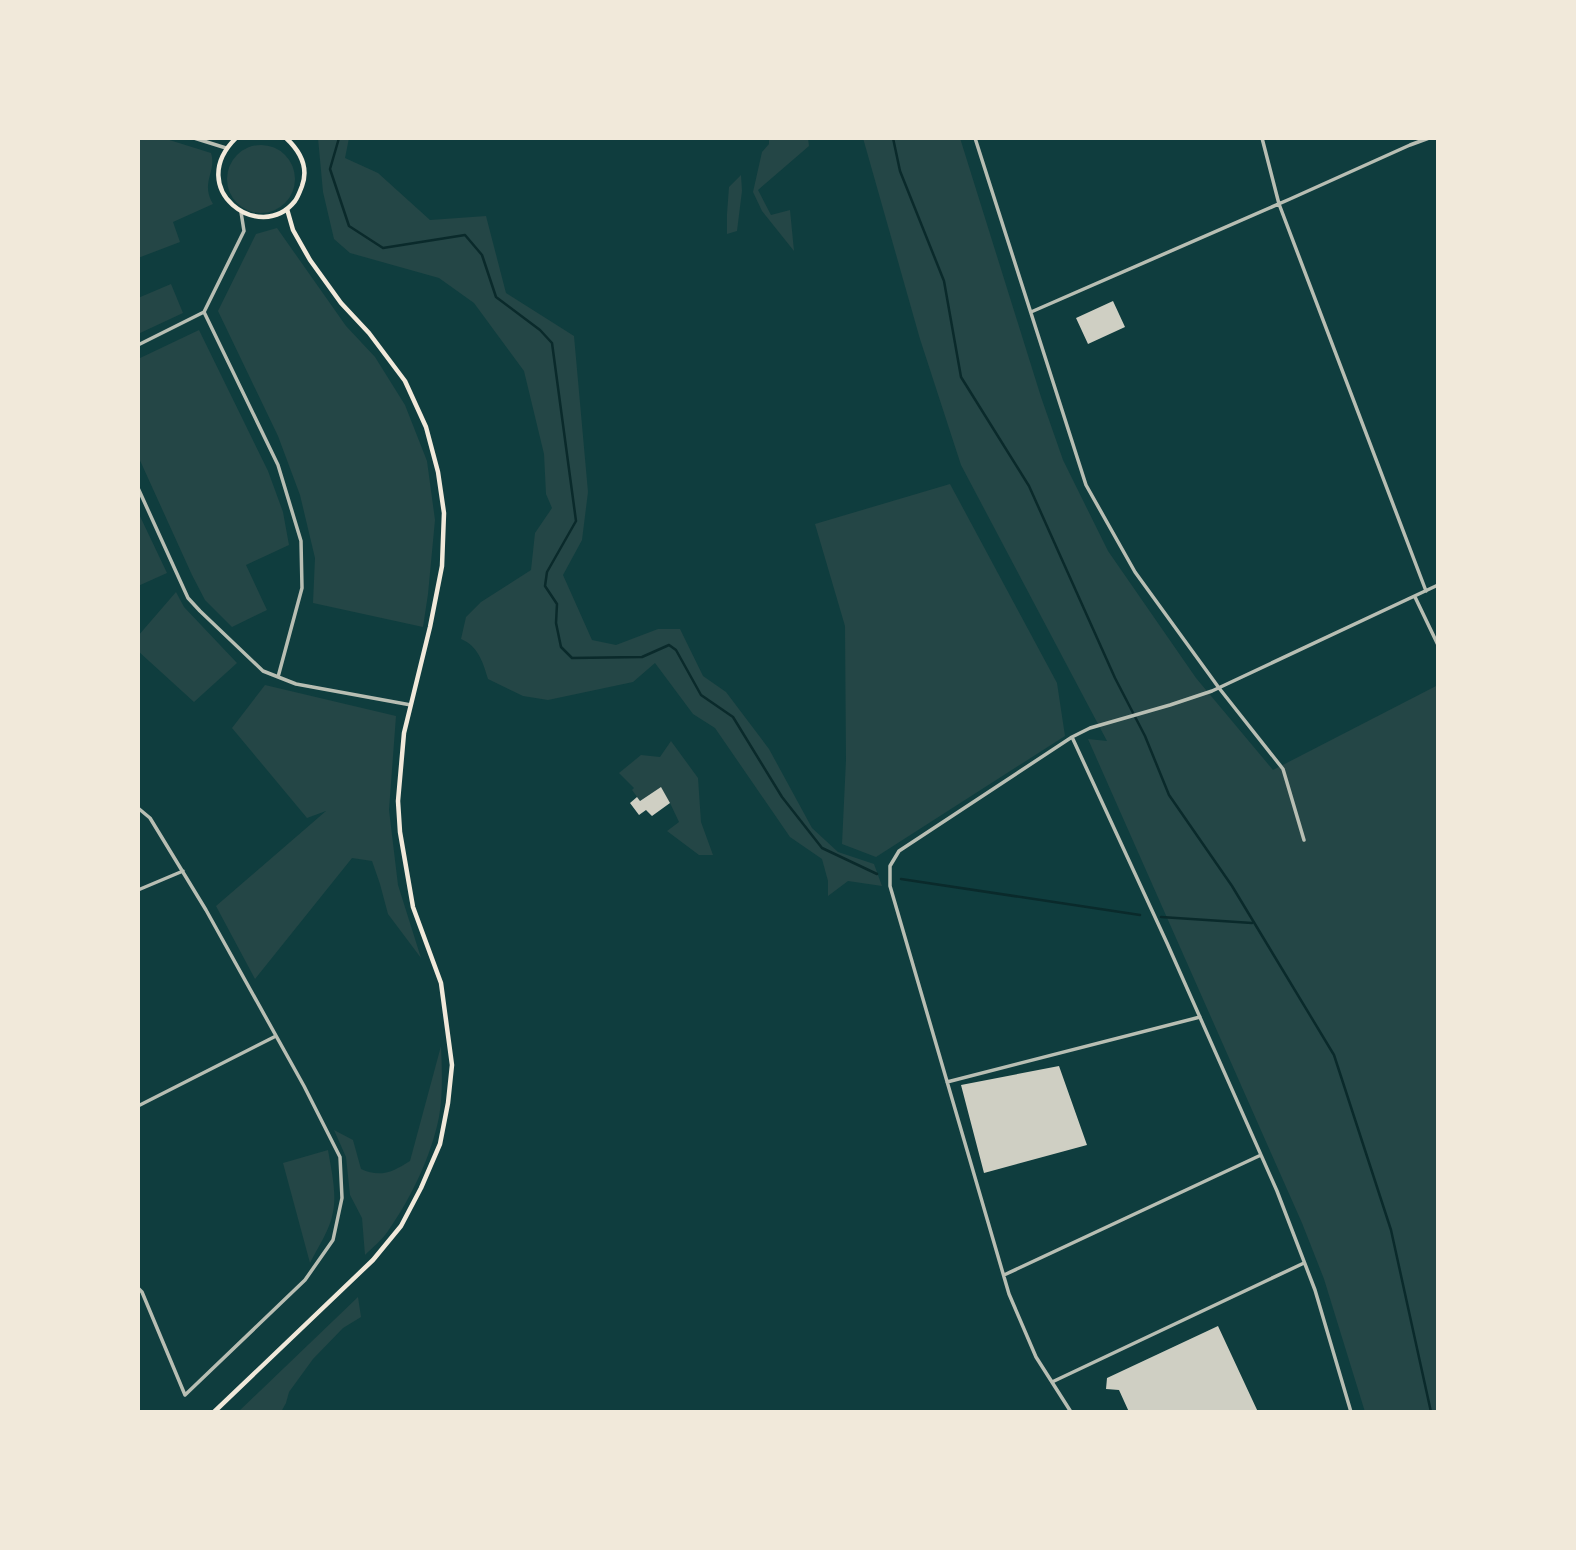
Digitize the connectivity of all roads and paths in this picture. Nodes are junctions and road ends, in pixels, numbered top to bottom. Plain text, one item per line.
1 (194, 138) edge
2 (236, 138) edge
3 (286, 138) edge
4 (975, 138) edge
5 (1262, 138) edge
6 (1429, 138) edge
7 (226, 148) junction
8 (1279, 204) junction
9 (287, 209) junction
10 (241, 212) junction
11 (204, 312) junction
12 (1031, 312) junction
13 (138, 345) edge
14 (138, 488) edge
15 (1438, 585) edge
16 (1426, 591) junction
17 (1415, 597) junction
18 (1438, 645) edge
19 (278, 677) junction
20 (1219, 688) junction
21 (411, 705) junction
22 (1072, 737) junction
23 (138, 808) edge
24 (1304, 840) dead end
25 (183, 871) junction
26 (138, 890) edge
27 (1200, 1017) junction
28 (276, 1036) junction
29 (947, 1082) junction
30 (138, 1106) edge
31 (1261, 1155) junction
32 (1304, 1263) junction
33 (1003, 1275) junction
34 (138, 1288) edge
35 (1052, 1382) junction
36 (214, 1412) edge
37 (1071, 1412) edge
38 (1351, 1412) edge

1 - 7 street
2 - 7 main road
3 - 9 main road
4 - 12 street
5 - 8 street
6 - 8 street
7 - 10 main road
8 - 12 street
8 - 16 street
9 - 10 main road
9 - 21 main road
10 - 11 street
11 - 13 street
11 - 19 street
12 - 20 street
14 - 19 street
15 - 16 street
16 - 17 street
17 - 18 street
17 - 20 street
19 - 21 street
20 - 22 street
20 - 24 street
21 - 36 main road
22 - 27 street
22 - 29 street
23 - 25 street
25 - 26 street
25 - 28 street
27 - 29 street
27 - 31 street
28 - 30 street
28 - 34 street
29 - 33 street
31 - 32 street
31 - 33 street
32 - 35 street
32 - 38 street
33 - 35 street
35 - 37 street

